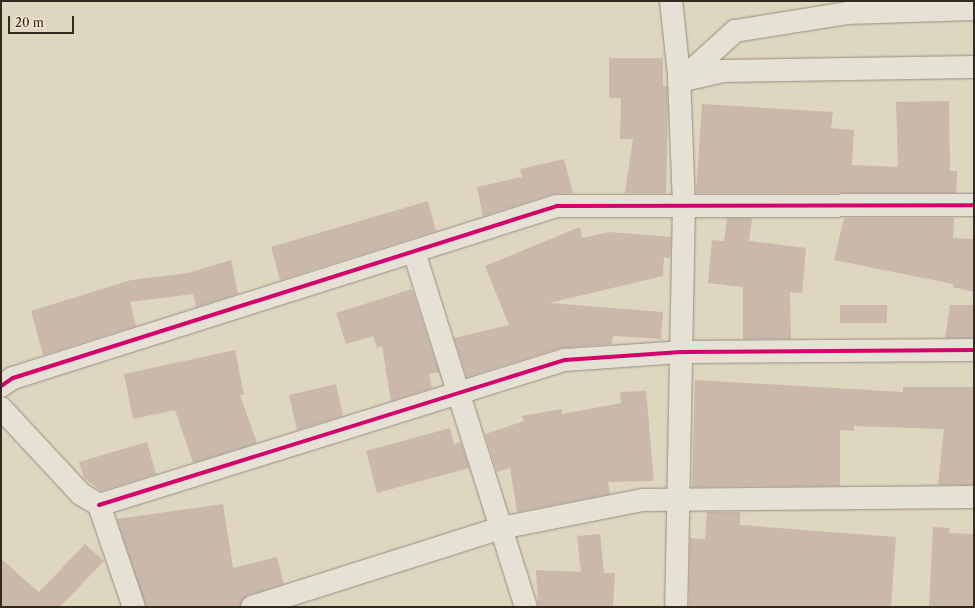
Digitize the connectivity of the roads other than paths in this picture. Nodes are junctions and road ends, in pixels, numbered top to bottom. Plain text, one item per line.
1 (671, 1) edge
2 (897, 6) edge
3 (974, 9) edge
4 (974, 67) edge
5 (679, 82) junction
6 (684, 203) junction
7 (974, 205) edge
8 (414, 252) junction
9 (974, 350) edge
10 (681, 352) junction
11 (1, 386) edge
12 (459, 391) junction
13 (1, 408) edge
14 (678, 497) junction
15 (974, 497) edge
16 (99, 505) junction
17 (501, 528) junction
18 (134, 607) edge
19 (252, 607) edge
20 (526, 607) edge
21 (676, 607) edge

1 - 5 street
2 - 3 street
2 - 5 street
4 - 5 street
5 - 6 street
6 - 7 street
6 - 8 street
6 - 10 street
8 - 11 street
8 - 12 street
9 - 10 street
10 - 12 street
10 - 14 street
12 - 16 street
12 - 17 street
13 - 16 street
14 - 15 street
14 - 17 street
14 - 21 street
16 - 18 street
17 - 19 street
17 - 20 street

